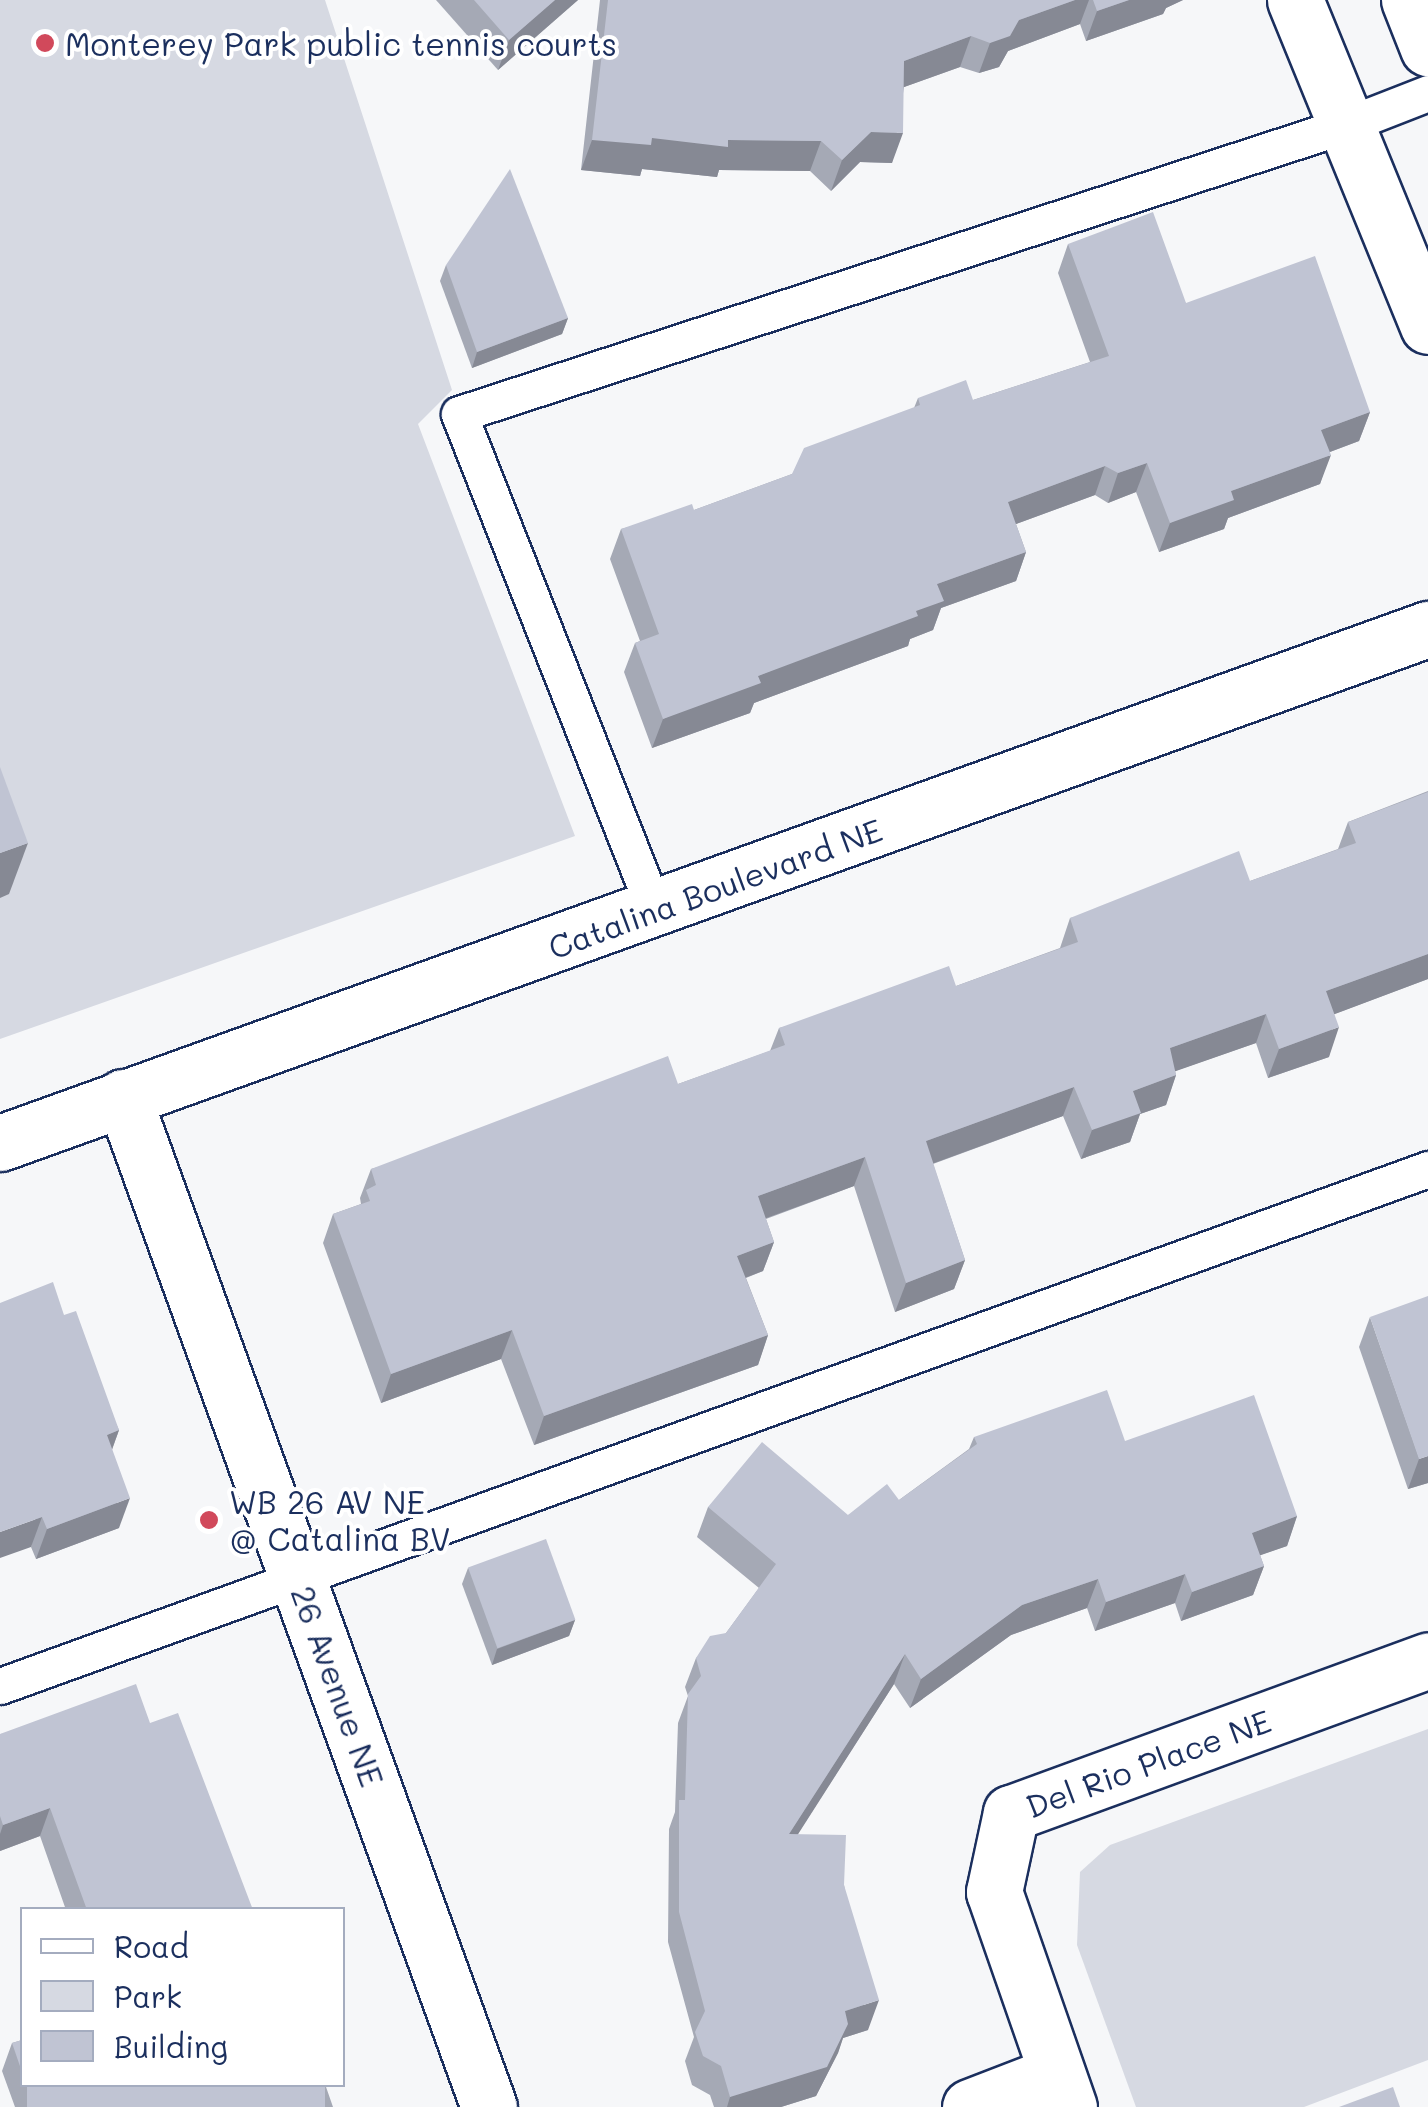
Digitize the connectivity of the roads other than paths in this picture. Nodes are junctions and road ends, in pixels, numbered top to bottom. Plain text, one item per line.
1 (1296, 0) edge
2 (1409, 0) edge
3 (1428, 48) edge
4 (1428, 93) edge
5 (1346, 125) junction
6 (1428, 326) edge
7 (1428, 629) edge
8 (655, 911) junction
9 (123, 1097) junction
10 (0, 1143) edge
11 (1428, 1170) edge
12 (298, 1575) junction
13 (1428, 1660) edge
14 (0, 1686) edge
15 (1062, 2090) edge
16 (488, 2107) edge
17 (970, 2107) edge

1 - 5 street
2 - 3 street
4 - 5 lane
5 - 6 street
5 - 8 lane
7 - 8 street, Catalina Boulevard NE
8 - 9 street, Catalina Boulevard NE
9 - 10 street, Catalina Boulevard NE
9 - 12 street, 26 Avenue NE
11 - 12 lane
12 - 14 lane
12 - 16 street, 26 Avenue NE
13 - 15 street, Del Rio Place NE
15 - 17 street, Del Rio Place NE

